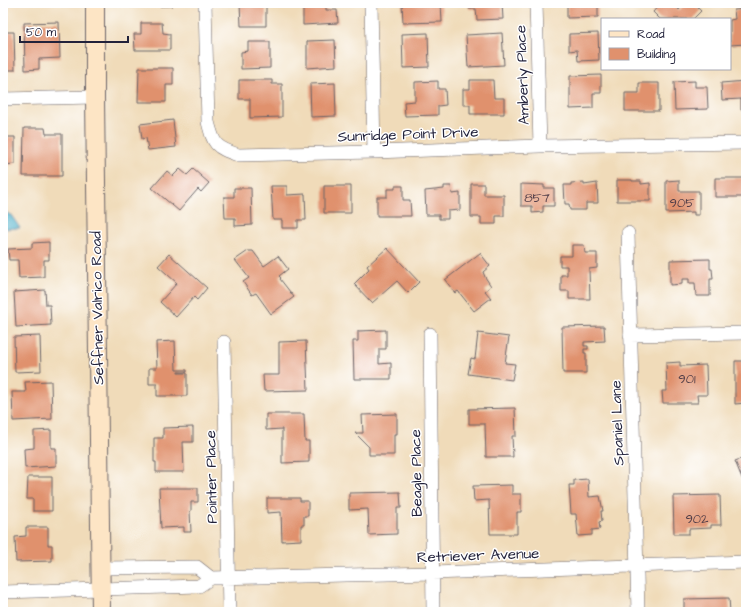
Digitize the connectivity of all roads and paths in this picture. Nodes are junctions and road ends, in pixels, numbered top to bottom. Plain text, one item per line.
1 (95, 3) edge
2 (205, 3) edge
3 (371, 3) edge
4 (536, 3) edge
5 (94, 98) junction
6 (3, 99) edge
7 (746, 143) edge
8 (540, 146) junction
9 (374, 152) junction
10 (628, 233) dead end
11 (746, 332) edge
12 (430, 334) dead end
13 (630, 334) junction
14 (224, 342) dead end
15 (746, 562) edge
16 (637, 566) junction
17 (101, 568) junction
18 (433, 573) junction
19 (211, 578) junction
20 (229, 578) junction
21 (101, 589) junction
22 (3, 592) edge
23 (101, 612) edge
24 (229, 612) edge
25 (433, 612) edge
26 (638, 612) edge

1 - 5 street, Seffner Valrico Road
2 - 9 street, Sunridge Point Drive
3 - 9 street
4 - 8 street, Amberly Place
5 - 6 street
5 - 17 street, Seffner Valrico Road
7 - 8 street, Sunridge Point Drive
8 - 9 street, Sunridge Point Drive
10 - 13 street, Spaniel Lane
11 - 13 street
12 - 18 street, Beagle Place
13 - 16 street, Spaniel Lane
14 - 20 street, Pointer Place
15 - 16 street, Retriever Avenue
16 - 18 street, Retriever Avenue
16 - 26 street, Spaniel Lane
17 - 19 street
17 - 21 street, Seffner Valrico Road
18 - 20 street, Retriever Avenue
18 - 25 street, Beagle Place
19 - 20 street, Retriever Avenue
19 - 21 street, Retriever Avenue
20 - 24 street, Pointer Place
21 - 22 street, Retriever Avenue
21 - 23 street, Seffner Valrico Road

